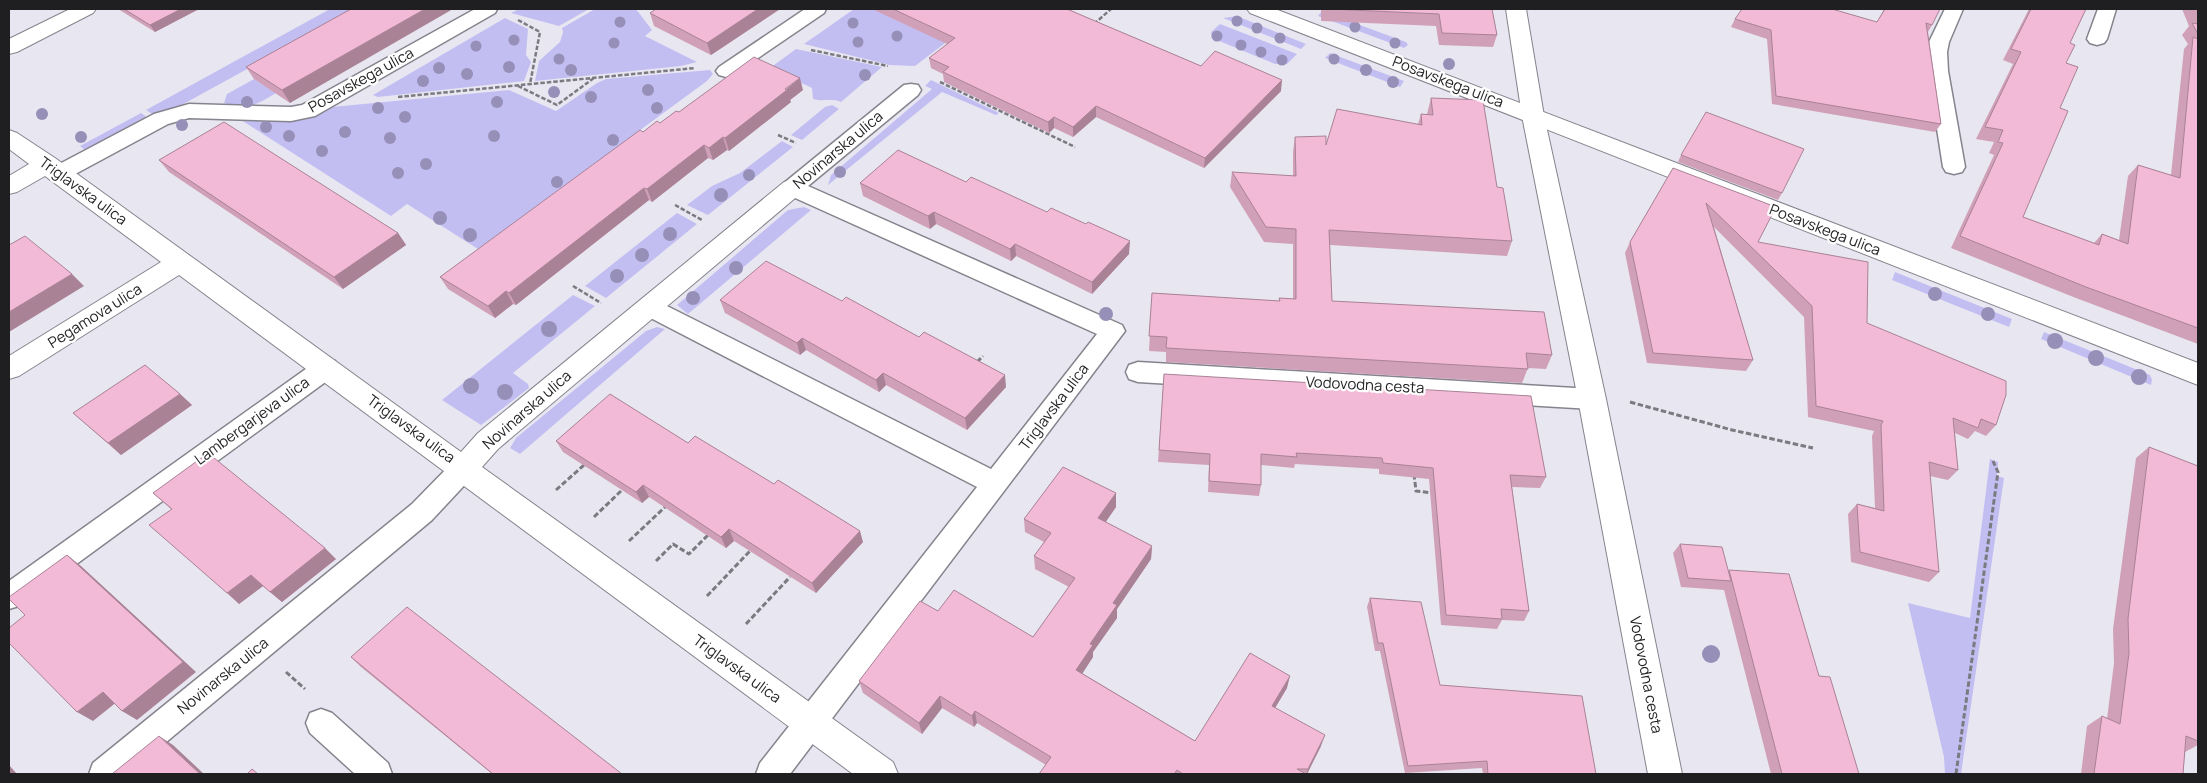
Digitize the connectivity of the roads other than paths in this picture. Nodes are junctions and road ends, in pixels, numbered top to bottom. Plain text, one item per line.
1 (86, 9) edge
2 (488, 9) edge
3 (817, 9) edge
4 (1257, 9) edge
5 (1516, 9) edge
6 (1954, 9) edge
7 (2107, 9) edge
8 (2096, 38) dead end
9 (9, 47) edge
10 (726, 70) dead end
11 (911, 90) dead end
12 (1533, 116) junction
13 (9, 138) edge
14 (1954, 167) dead end
15 (53, 169) junction
16 (9, 186) edge
17 (792, 188) junction
18 (180, 262) junction
19 (649, 306) junction
20 (326, 368) junction
21 (9, 369) edge
22 (1138, 372) dead end
23 (2198, 374) edge
24 (1592, 398) junction
25 (464, 468) junction
26 (996, 484) junction
27 (9, 597) edge
28 (322, 722) road end
29 (811, 724) junction
30 (104, 774) edge
31 (376, 774) edge
32 (771, 774) edge
33 (881, 774) edge
34 (1665, 774) edge

1 - 9 street
2 - 15 lane, Posavskega ulica
3 - 10 lane
4 - 12 street, Posavskega ulica
5 - 12 street, Vodovodna cesta
6 - 14 lane
7 - 8 lane
11 - 17 lane, Novinarska ulica
12 - 23 street, Posavskega ulica
12 - 24 street, Vodovodna cesta
13 - 15 street, Triglavska ulica
15 - 16 street
15 - 18 street, Triglavska ulica
17 - 19 street, Novinarska ulica
17 - 26 lane, Triglavska ulica
18 - 20 street, Triglavska ulica
18 - 21 street, Pegamova ulica
19 - 25 street, Novinarska ulica
19 - 26 lane
20 - 25 street, Triglavska ulica
20 - 27 lane, Lambergarjeva ulica
22 - 24 lane, Vodovodna cesta
24 - 34 street, Vodovodna cesta
25 - 29 street, Triglavska ulica
25 - 30 lane, Novinarska ulica
26 - 29 lane, Triglavska ulica
28 - 31 lane
29 - 32 lane
29 - 33 street, Triglavska ulica

